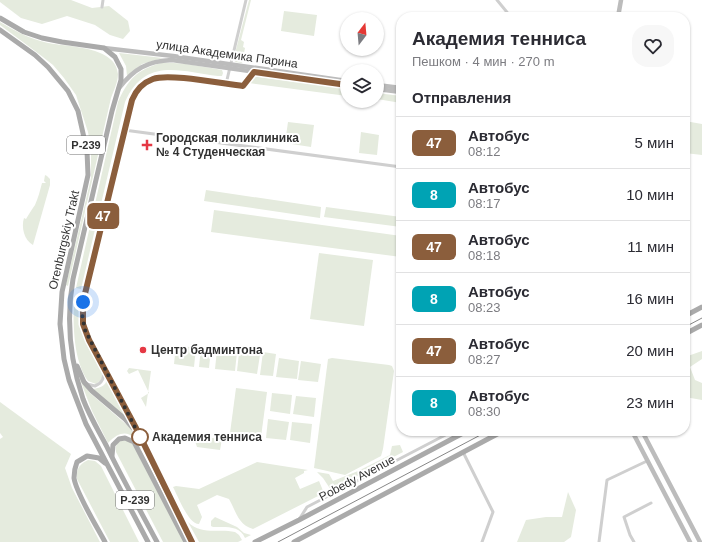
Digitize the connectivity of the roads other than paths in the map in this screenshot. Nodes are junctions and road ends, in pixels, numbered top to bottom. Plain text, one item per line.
1 (103, 0) edge
2 (246, 0) edge
3 (497, 0) edge
4 (621, 0) edge
5 (102, 7) dead end
6 (507, 12) edge
7 (619, 12) edge
8 (0, 18) edge
9 (0, 30) edge
10 (104, 48) junction
11 (230, 66) junction
12 (254, 72) junction
13 (340, 80) edge
14 (226, 84) junction
15 (340, 84) edge
16 (384, 86) edge
17 (396, 87) edge
18 (119, 88) junction
19 (384, 90) edge
20 (396, 91) edge
21 (124, 130) junction
22 (396, 166) edge
23 (62, 292) junction
24 (70, 294) junction
25 (702, 307) edge
26 (690, 313) edge
27 (702, 325) edge
28 (690, 331) edge
29 (72, 355) junction
30 (104, 366) junction
31 (84, 382) junction
32 (140, 436) junction
33 (443, 436) edge
34 (458, 436) edge
35 (493, 436) edge
36 (635, 436) edge
37 (645, 436) edge
38 (463, 452) junction
39 (112, 459) junction
40 (648, 461) junction
41 (109, 468) junction
42 (651, 503) dead end
43 (299, 520) junction
44 (105, 542) edge
45 (148, 542) edge
46 (158, 542) edge
47 (186, 542) edge
48 (192, 542) edge
49 (255, 542) edge
50 (294, 542) edge
51 (482, 542) edge
52 (599, 542) edge
53 (634, 542) edge
54 (690, 542) edge
55 (700, 542) edge

1 - 5 street
2 - 11 street
3 - 6 street
4 - 7 main road
8 - 10 main road
9 - 23 main road, Orenburgskiy Trakt / Р-239
10 - 11 main road, улица Академика Парина
10 - 18 main road, Orenburgskiy Trakt / Р-239
11 - 12 main road, улица Академика Парина
11 - 13 main road, улица Академика Парина
11 - 14 street
11 - 18 main road, улица Академика Парина
12 - 14 street
12 - 15 main road, улица Академика Парина
14 - 21 street
16 - 17 main road
18 - 24 main road, Orenburgskiy Trakt / Р-239
19 - 20 main road
21 - 22 street
21 - 30 street
23 - 24 main road
23 - 41 main road, Orenburgskiy Trakt / Р-239
24 - 29 main road, Orenburgskiy Trakt / Р-239
25 - 26 main road
27 - 28 main road
29 - 31 main road
29 - 39 main road, Orenburgskiy Trakt / Р-239
30 - 31 street
30 - 32 street
31 - 32 main road
32 - 48 main road
33 - 43 street
34 - 43 main road, Pobedy Avenue
35 - 38 main road
36 - 40 main road
37 - 55 main road
38 - 50 main road
38 - 51 street
39 - 46 main road, Orenburgskiy Trakt / Р-239
39 - 47 main road
40 - 52 street
40 - 54 main road
41 - 44 main road
41 - 45 main road, Orenburgskiy Trakt / Р-239
42 - 53 street
43 - 49 main road, Pobedy Avenue

